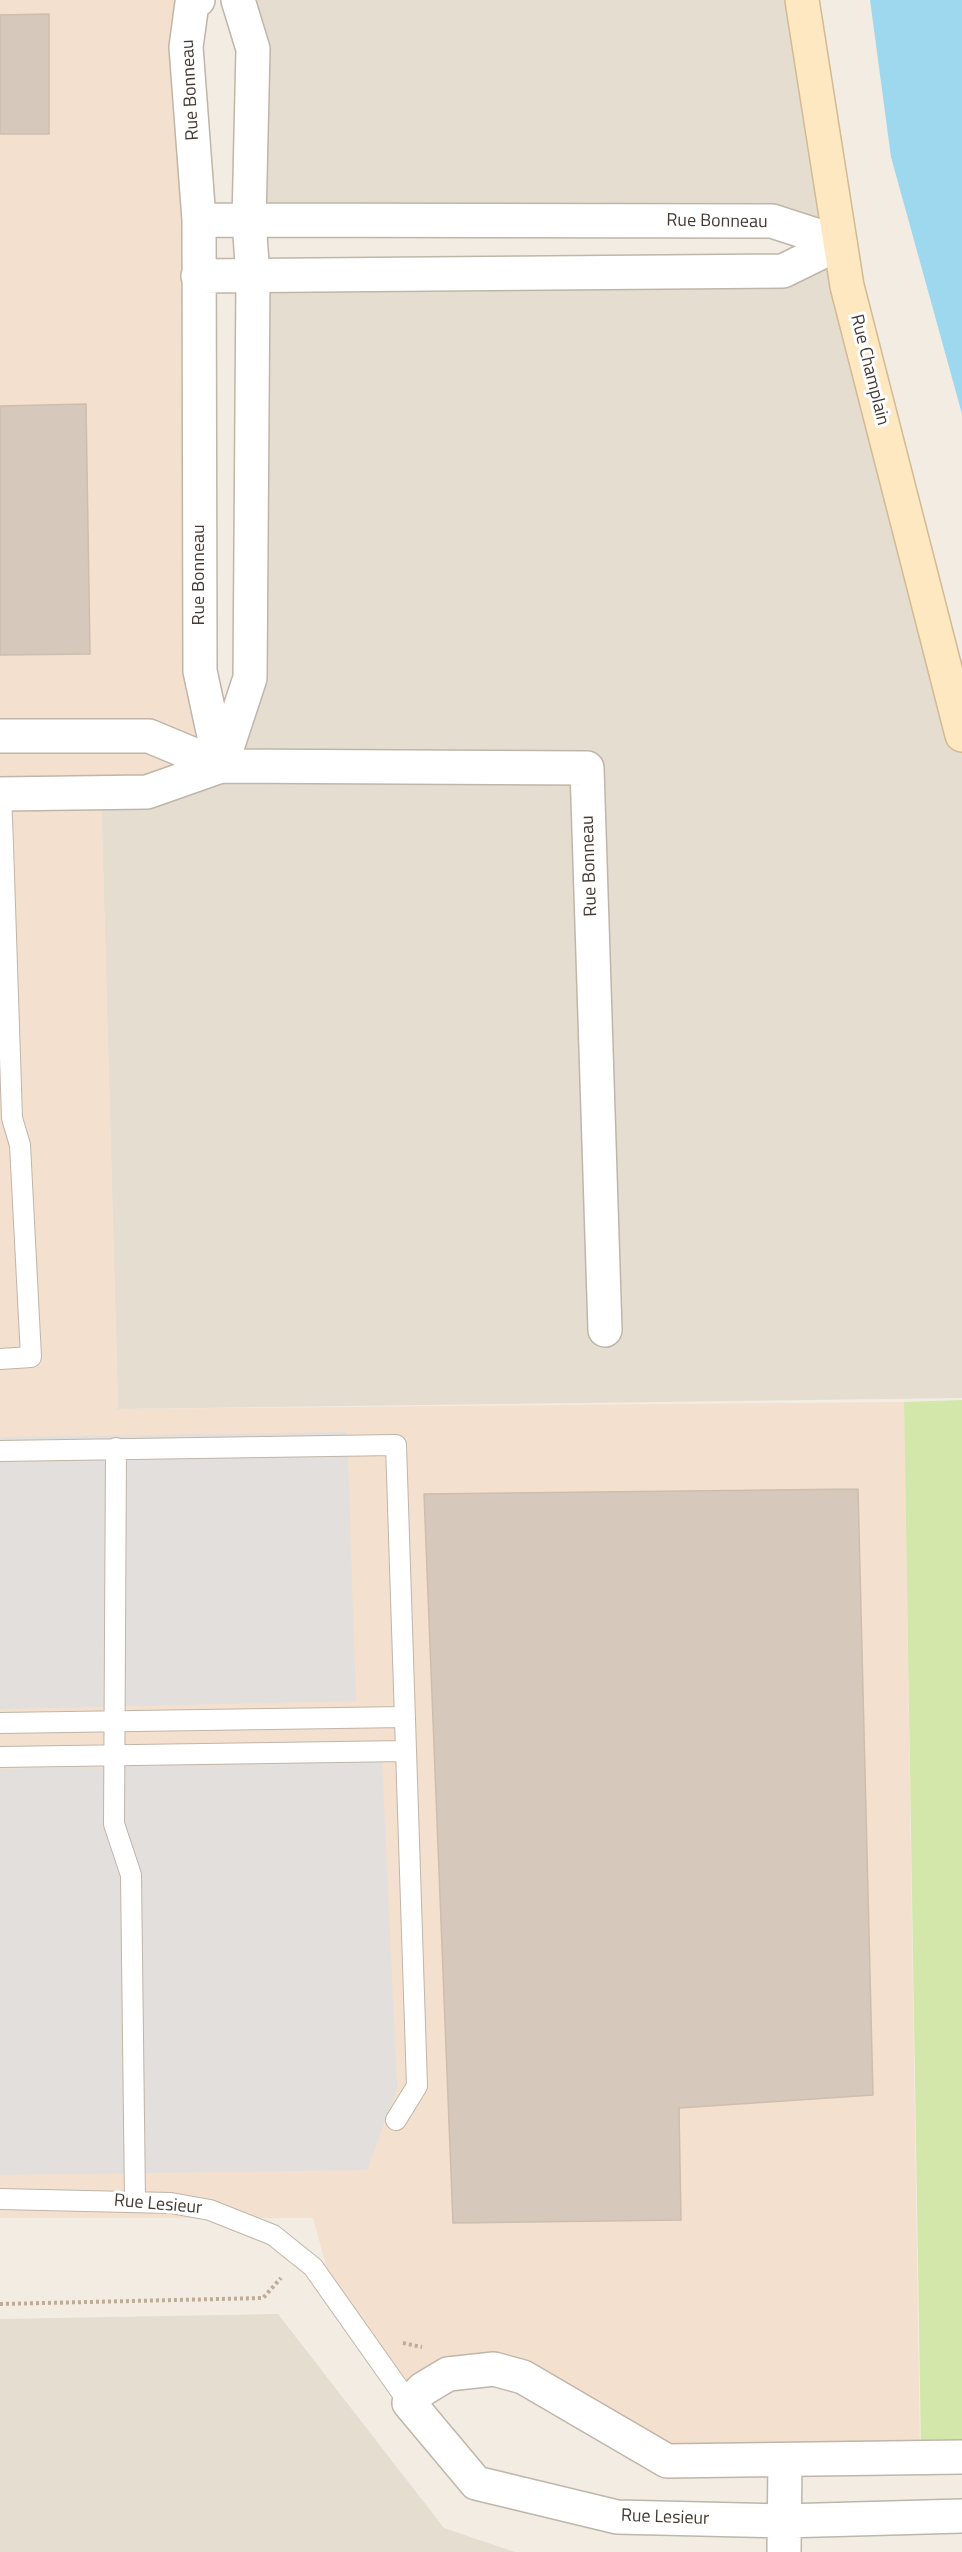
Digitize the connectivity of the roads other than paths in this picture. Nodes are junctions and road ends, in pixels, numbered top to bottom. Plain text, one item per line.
1 (198, 0) edge
2 (238, 0) edge
3 (802, 0) edge
4 (199, 220) junction
5 (249, 221) junction
6 (840, 243) junction
7 (198, 276) junction
8 (253, 277) junction
9 (252, 486) junction
10 (199, 489) junction
11 (962, 735) edge
12 (0, 736) edge
13 (221, 766) junction
14 (1, 794) edge
15 (1, 845) edge
16 (605, 1330) dead end
17 (0, 1359) edge
18 (116, 1448) junction
19 (0, 1451) edge
20 (405, 1718) junction
21 (112, 1722) junction
22 (0, 1723) edge
23 (406, 1752) junction
24 (113, 1755) junction
25 (0, 1757) edge
26 (396, 2120) dead end
27 (0, 2199) edge
28 (135, 2201) junction
29 (409, 2403) junction
30 (962, 2457) edge
31 (785, 2460) junction
32 (962, 2516) edge
33 (784, 2536) edge

1 - 4 street, Rue Bonneau
2 - 5 street
3 - 6 street, Rue Champlain
4 - 5 street, Rue Bonneau
4 - 7 street, Rue Bonneau
5 - 6 street, Rue Bonneau
5 - 8 street
6 - 8 street
6 - 11 street, Rue Champlain
7 - 8 street
7 - 10 street, Rue Bonneau
8 - 9 street
9 - 10 street
9 - 13 street
10 - 13 street, Rue Bonneau
12 - 13 street, Rue Bonneau
13 - 14 street, Rue Bonneau
13 - 16 street, Rue Bonneau
14 - 15 lane
15 - 17 lane
18 - 19 lane
18 - 20 lane
18 - 21 lane
20 - 21 lane
20 - 23 lane
21 - 22 lane
21 - 24 lane
23 - 24 lane
23 - 26 lane
24 - 25 lane
24 - 28 lane
27 - 28 lane, Rue Lesieur
28 - 29 lane, Rue Lesieur
29 - 31 street
29 - 33 street, Rue Lesieur
30 - 31 street
31 - 33 street
32 - 33 street, Rue Lesieur

